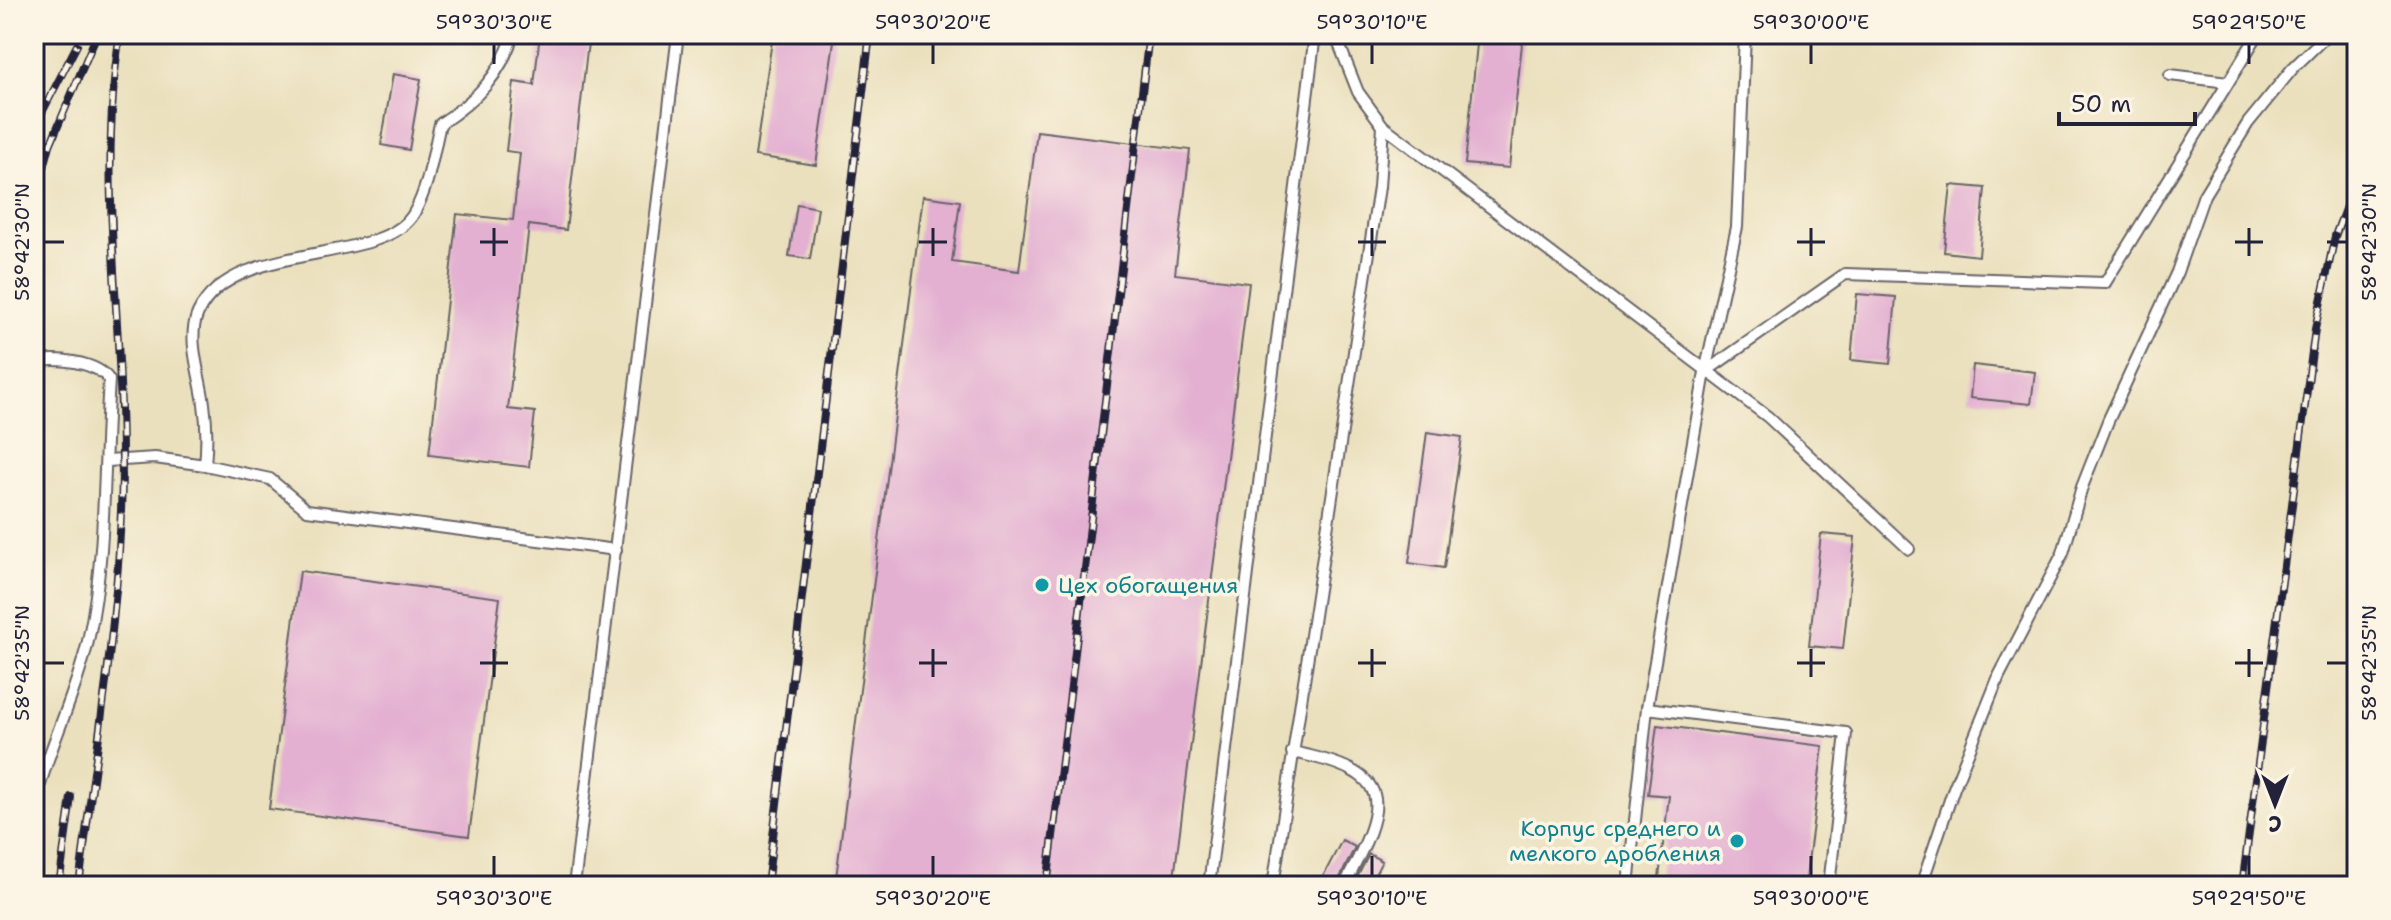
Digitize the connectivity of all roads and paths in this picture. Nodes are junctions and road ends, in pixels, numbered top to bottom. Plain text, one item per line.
1 (513, 34) edge
2 (678, 34) edge
3 (1315, 34) edge
4 (1335, 34) edge
5 (1745, 34) edge
6 (2258, 34) edge
7 (2328, 34) edge
8 (2170, 75) dead end
9 (2228, 82) junction
10 (1383, 126) junction
11 (34, 363) edge
12 (1705, 372) junction
13 (107, 461) junction
14 (205, 465) junction
15 (1909, 549) dead end
16 (616, 550) junction
17 (1647, 708) junction
18 (1292, 752) junction
19 (34, 809) edge
20 (574, 886) edge
21 (1209, 886) edge
22 (1273, 886) edge
23 (1344, 886) edge
24 (1628, 886) edge
25 (1829, 886) edge
26 (1921, 886) edge

1 - 14 lane
2 - 16 lane
3 - 21 lane
4 - 10 lane
5 - 12 lane
6 - 9 lane
7 - 26 lane
8 - 9 lane
9 - 12 lane
10 - 12 lane
10 - 18 lane
11 - 13 lane
12 - 15 lane
12 - 17 lane
13 - 14 lane
13 - 19 lane
14 - 16 lane
16 - 20 lane
17 - 24 lane
17 - 25 lane
18 - 22 lane
18 - 23 lane

